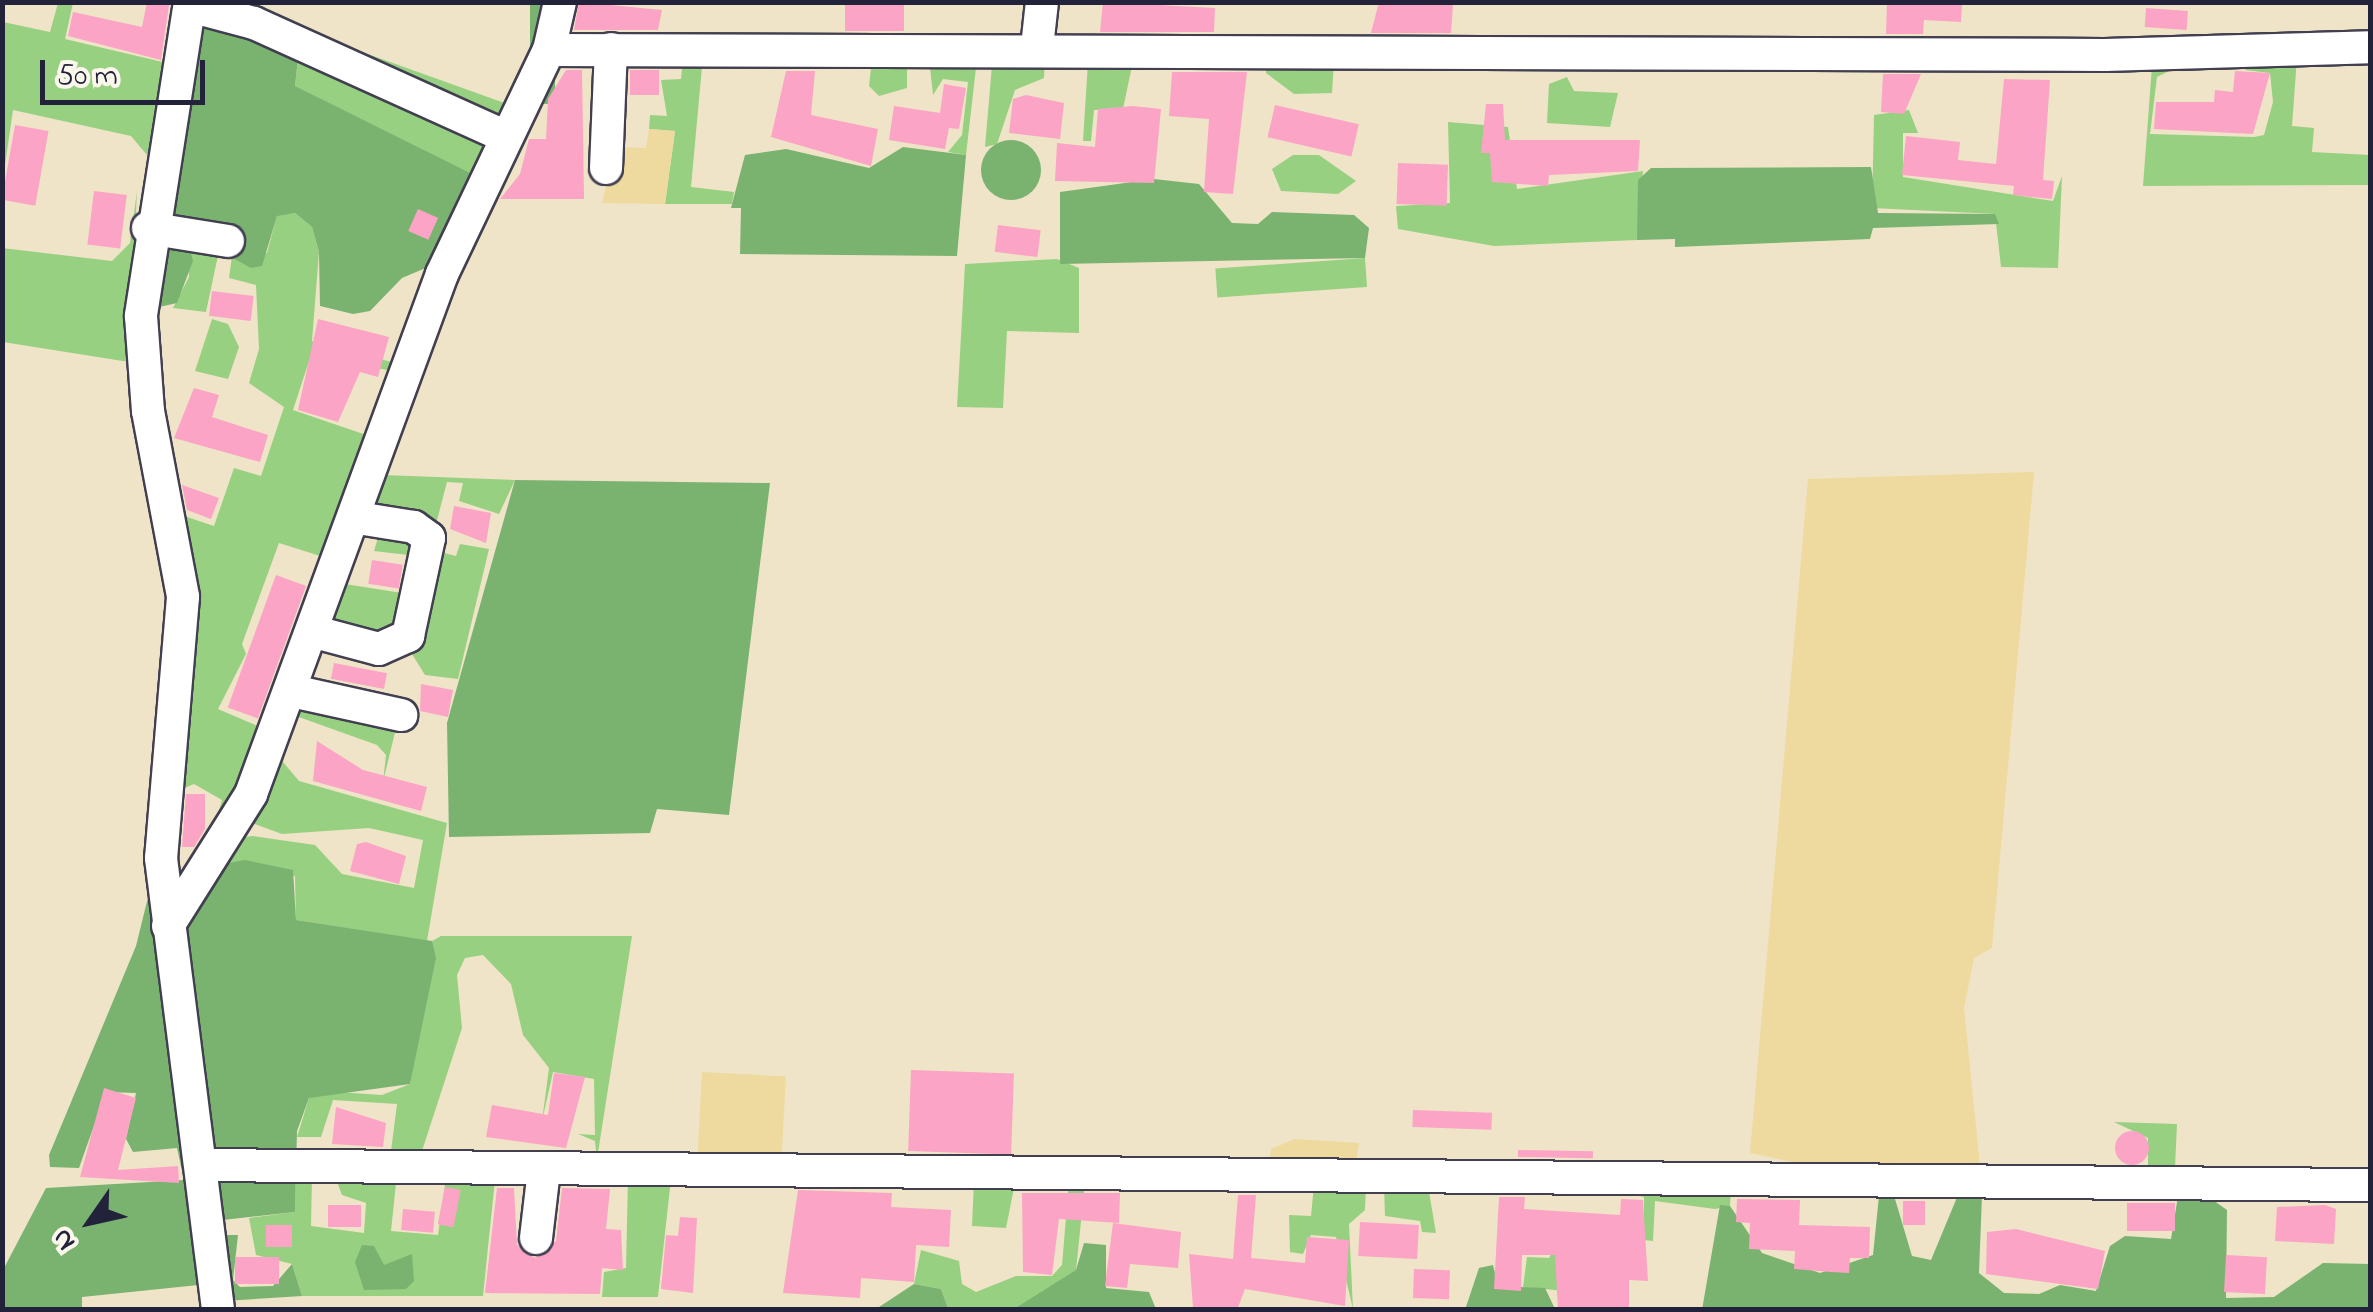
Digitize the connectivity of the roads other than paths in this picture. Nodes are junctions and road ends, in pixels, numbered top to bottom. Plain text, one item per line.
1 (560, 2) edge
2 (1042, 2) edge
3 (190, 4) edge
4 (1037, 47) junction
5 (2370, 47) edge
6 (548, 50) junction
7 (611, 50) junction
8 (508, 137) junction
9 (606, 168) dead end
10 (148, 228) junction
11 (228, 240) dead end
12 (358, 518) junction
13 (315, 632) junction
14 (292, 690) junction
15 (400, 715) dead end
16 (168, 926) junction
17 (201, 1164) junction
18 (544, 1170) junction
19 (2370, 1185) edge
20 (536, 1238) dead end
21 (218, 1310) edge

1 - 6 street
2 - 4 street
3 - 8 street
3 - 10 street
4 - 5 street
4 - 7 street
6 - 7 street
6 - 8 street
7 - 9 street
8 - 12 street
10 - 11 street
10 - 16 street
12 - 13 street
12 - 13 street
13 - 14 street
14 - 15 street
14 - 16 street
16 - 17 street
17 - 18 street
17 - 21 street
18 - 19 street
18 - 20 street

